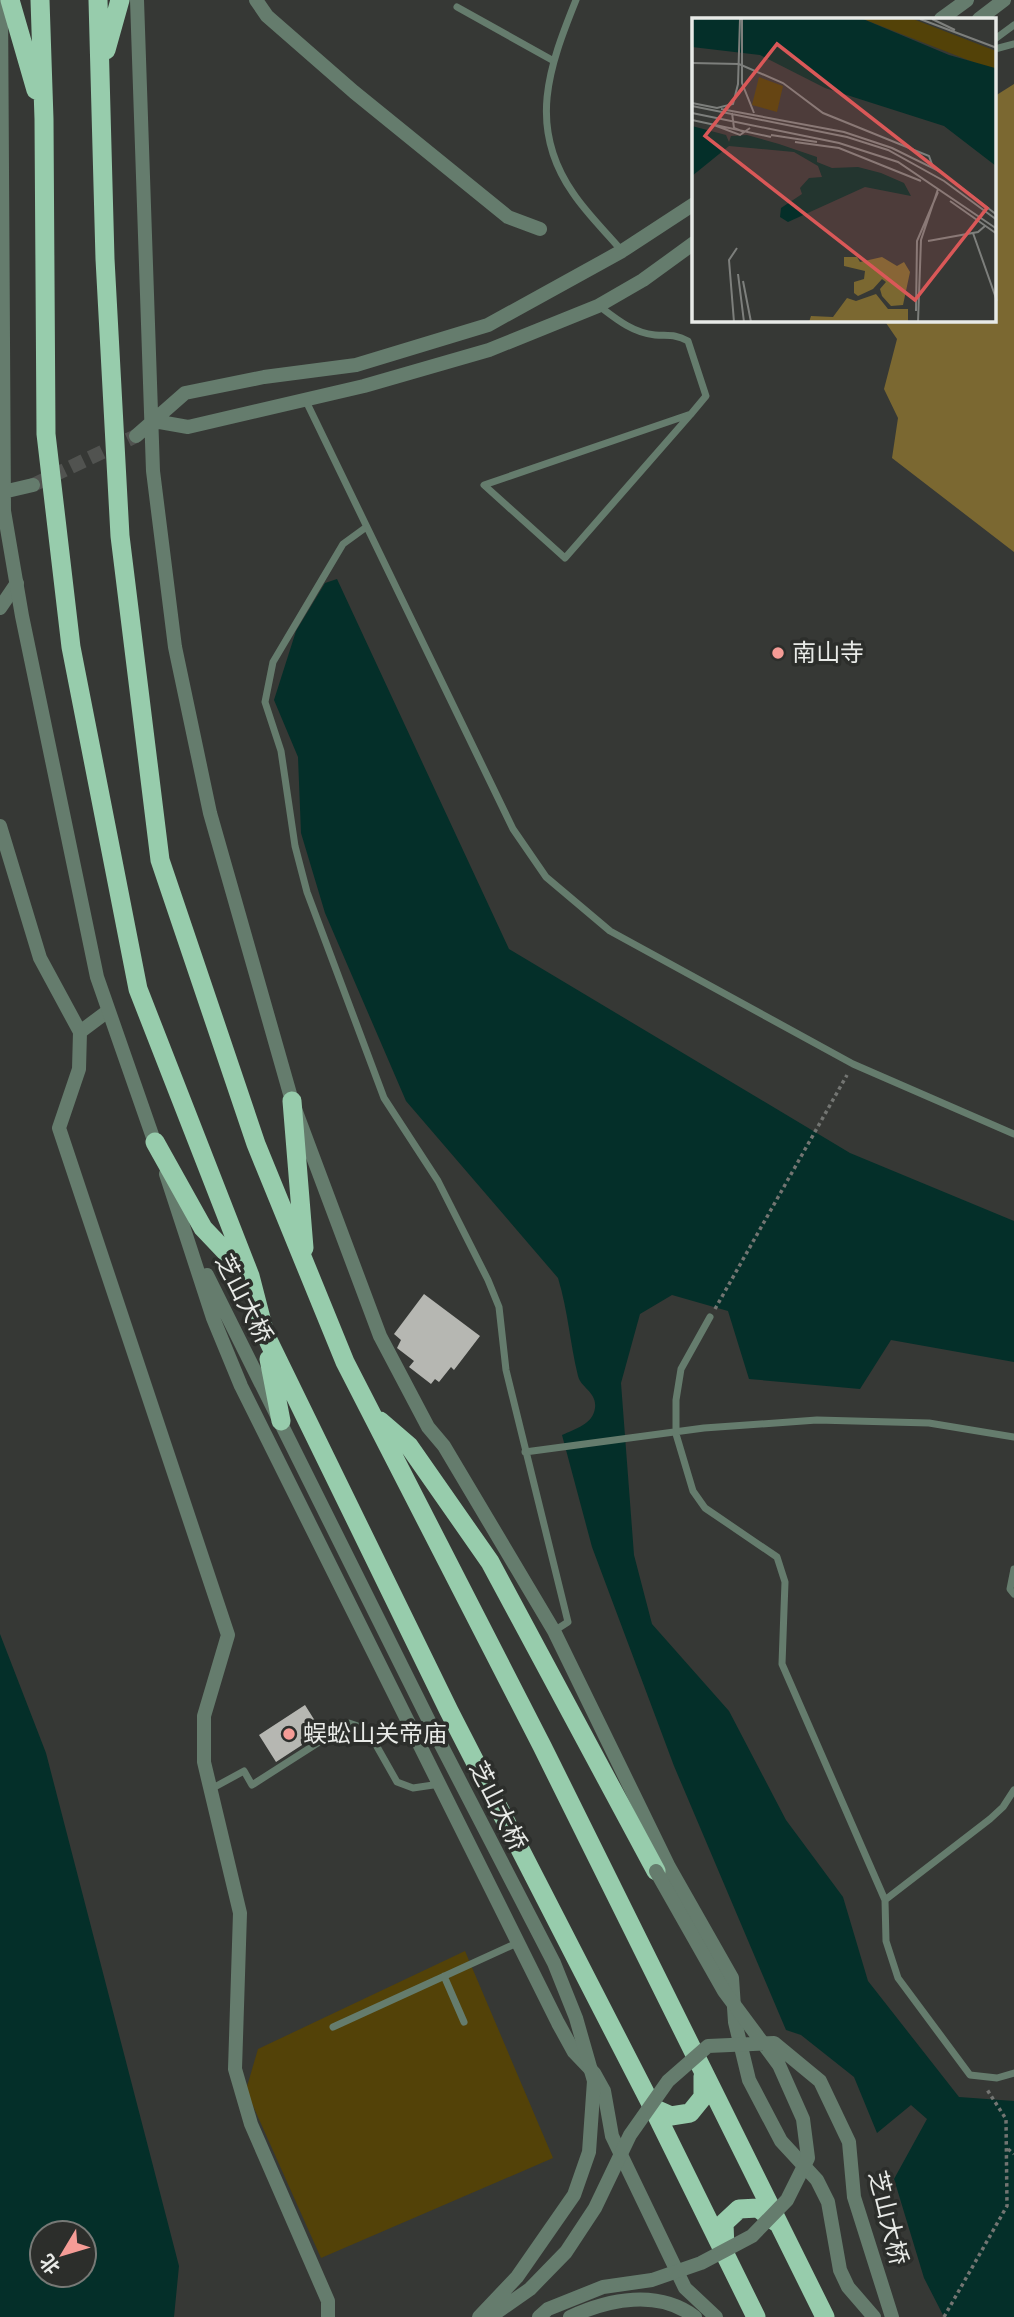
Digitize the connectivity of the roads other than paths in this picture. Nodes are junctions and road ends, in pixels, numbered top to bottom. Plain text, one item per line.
1 (1, 0) edge
2 (10, 0) edge
3 (40, 0) edge
4 (98, 0) edge
5 (120, 0) edge
6 (137, 0) edge
7 (256, 0) edge
8 (576, 0) edge
9 (967, 0) edge
10 (1004, 0) edge
11 (457, 6) dead end
12 (942, 18) edge
13 (980, 18) edge
14 (1014, 25) edge
15 (996, 38) edge
16 (1014, 44) edge
17 (996, 49) edge
18 (552, 60) junction
19 (100, 72) junction
20 (44, 120) junction
21 (692, 205) edge
22 (540, 229) dead end
23 (692, 244) edge
24 (622, 251) junction
25 (598, 306) junction
26 (305, 399) junction
27 (691, 414) junction
28 (154, 421) junction
29 (136, 436) tunnel mouth
30 (1, 456) edge
31 (33, 485) tunnel mouth
32 (3, 492) junction
33 (365, 528) junction
34 (17, 583) junction
35 (0, 608) edge
36 (0, 825) edge
37 (108, 1011) junction
38 (80, 1032) junction
39 (292, 1101) junction
40 (1014, 1134) edge
41 (155, 1142) junction
42 (188, 1239) junction
43 (306, 1270) junction
44 (250, 1276) junction
45 (710, 1317) road end
46 (265, 1334) junction
47 (372, 1414) junction
48 (281, 1421) junction
49 (676, 1434) junction
50 (1014, 1437) edge
51 (525, 1452) junction
52 (1014, 1569) edge
53 (1014, 1594) edge
54 (554, 1631) junction
55 (440, 1784) junction
56 (211, 1789) junction
57 (1014, 1790) edge
58 (656, 1871) joint
59 (885, 1900) junction
60 (520, 1941) junction
61 (444, 1976) junction
62 (464, 2022) dead end
63 (333, 2027) dead end
64 (1014, 2073) edge
65 (703, 2074) junction
66 (653, 2108) junction
67 (782, 2228) junction
68 (726, 2257) junction
69 (328, 2317) edge
70 (479, 2317) edge
71 (490, 2317) edge
72 (538, 2317) edge
73 (570, 2317) edge
74 (695, 2317) edge
75 (716, 2317) edge
76 (756, 2317) edge
77 (825, 2317) edge
78 (874, 2317) edge
79 (892, 2317) edge

1 - 30 street
2 - 20 highway
3 - 20 highway
4 - 19 highway
5 - 19 highway
6 - 28 street
7 - 22 street
8 - 18 lane
9 - 12 street
10 - 13 street
11 - 18 lane
14 - 15 lane
16 - 17 lane
18 - 24 lane
19 - 43 highway
20 - 44 highway
21 - 24 street
23 - 25 street
24 - 28 street
25 - 26 street
25 - 27 lane
26 - 28 street
26 - 33 lane
27 - 27 lane
28 - 29 street
28 - 39 street
30 - 32 street
31 - 32 street
32 - 34 street
33 - 40 lane
33 - 51 lane
34 - 35 street
34 - 37 street
36 - 38 street
37 - 38 street
37 - 41 street
38 - 56 street
39 - 43 highway
39 - 54 street
41 - 42 street
41 - 44 highway
42 - 48 street, 芝山大桥
42 - 55 street
43 - 47 highway
44 - 46 highway
45 - 49 lane
46 - 48 highway
46 - 66 highway
47 - 58 highway
47 - 65 highway
48 - 70 street, 芝山大桥, bridge
49 - 50 lane
49 - 51 lane
49 - 59 lane
51 - 54 lane
52 - 53 lane
54 - 78 street
55 - 56 lane
55 - 60 street
56 - 69 street
57 - 59 lane
58 - 72 street, bridge
59 - 64 lane
60 - 61 lane
60 - 75 street
61 - 62 lane
61 - 63 lane
65 - 66 highway
65 - 67 highway
66 - 68 highway
67 - 68 highway
67 - 77 highway
68 - 76 highway
71 - 79 street, 芝山大桥, bridge
73 - 74 street

